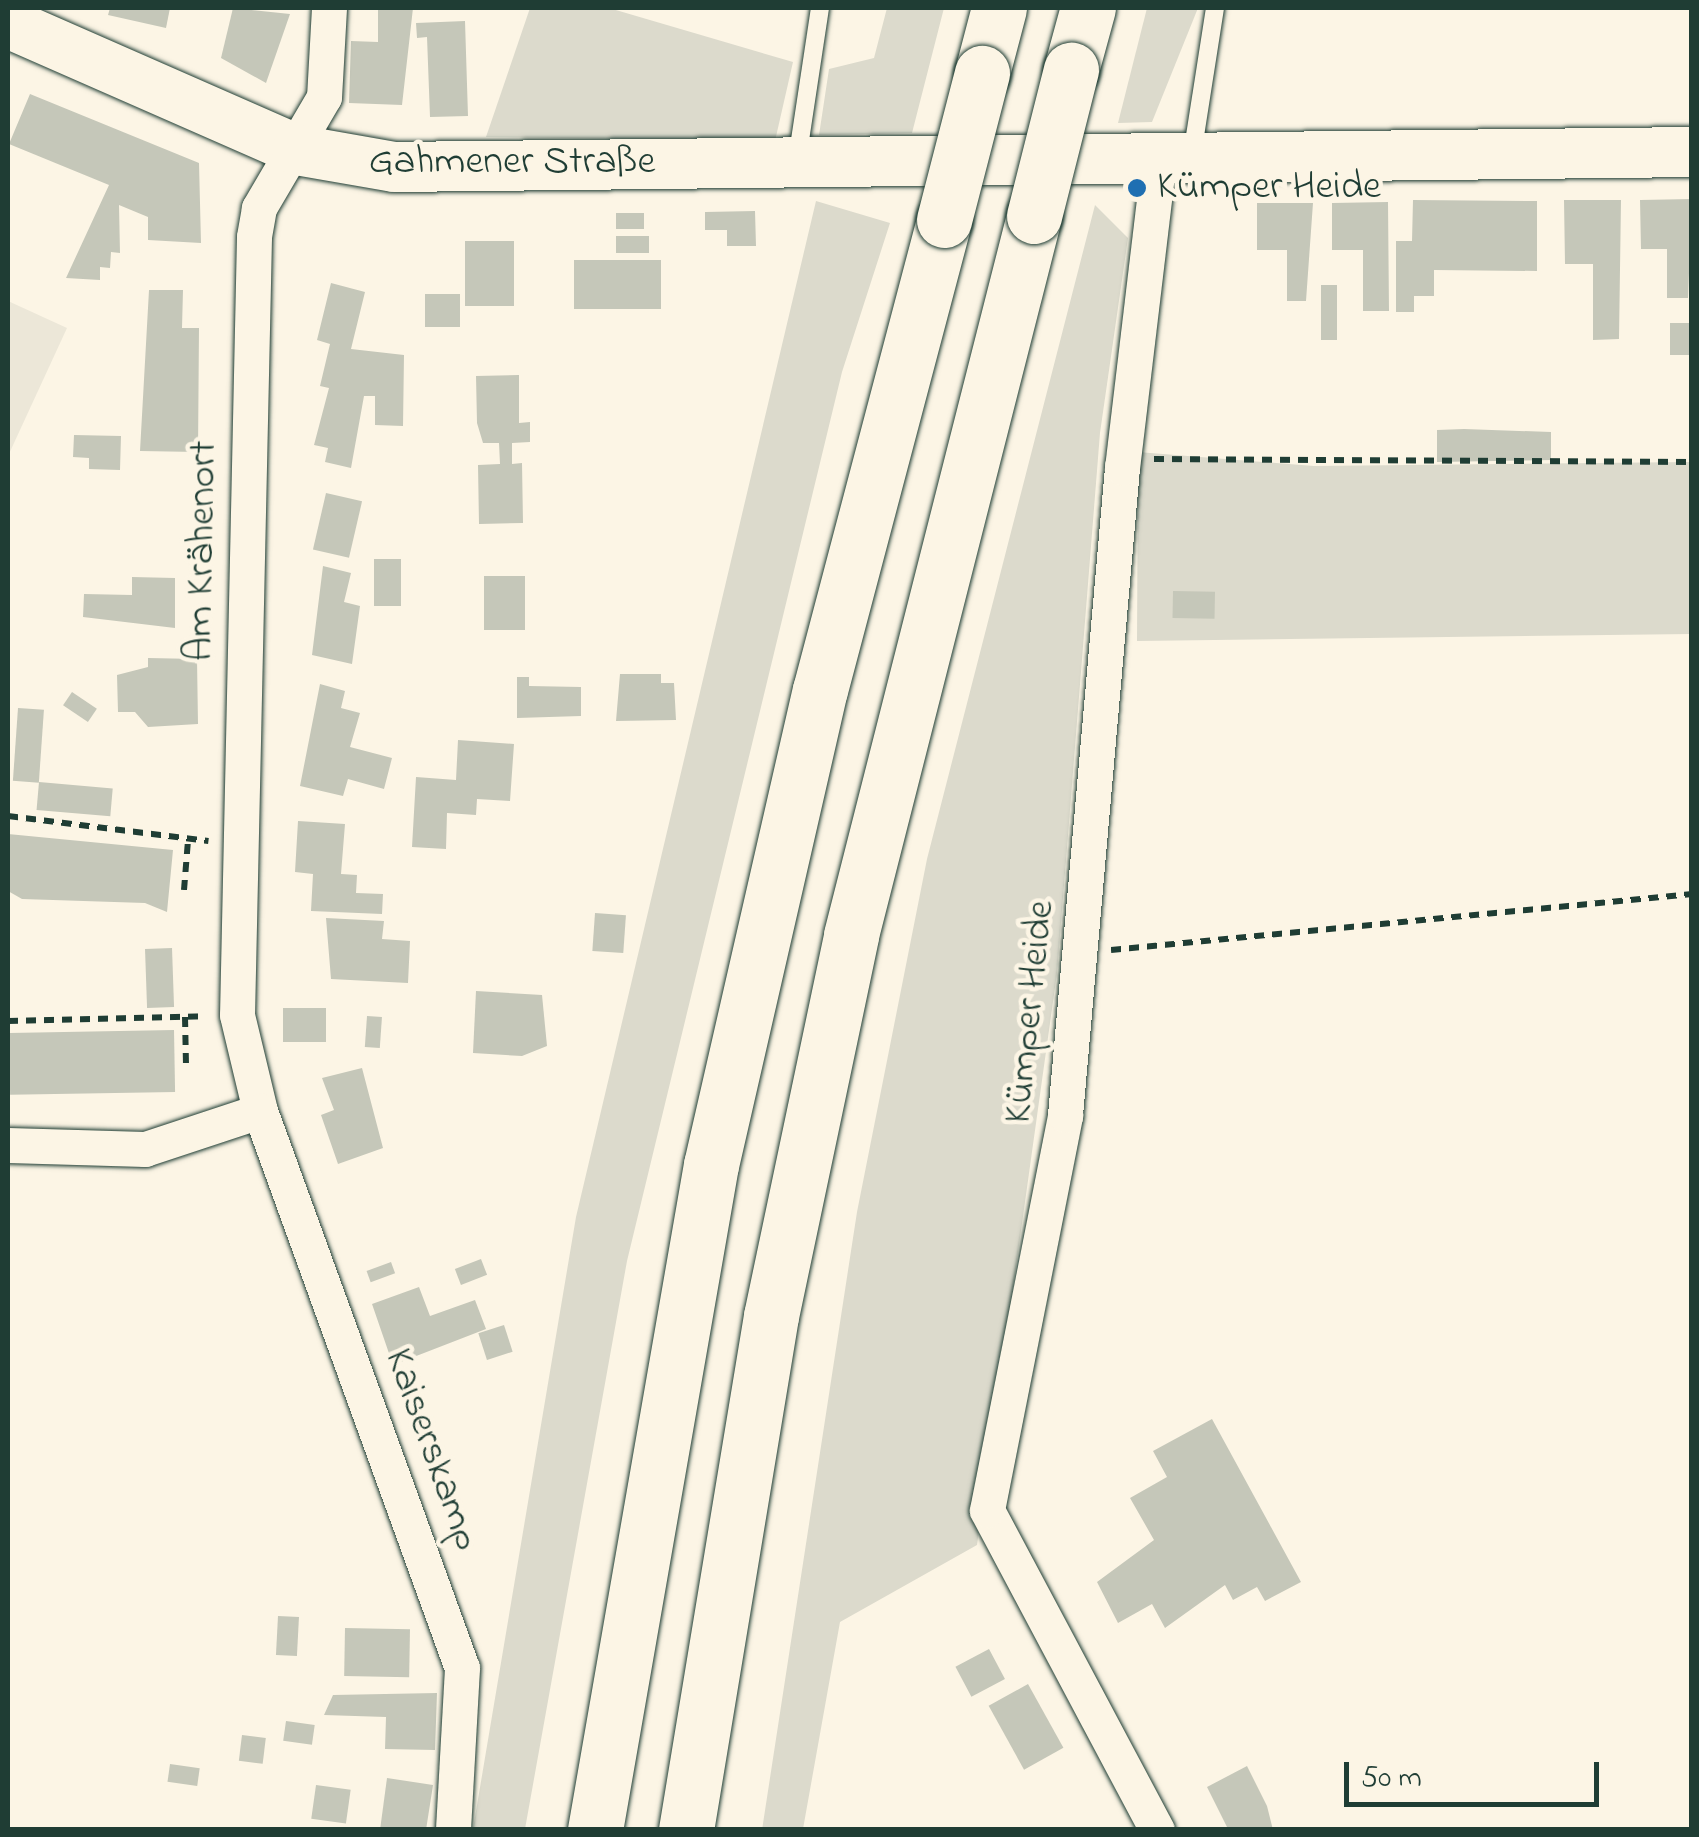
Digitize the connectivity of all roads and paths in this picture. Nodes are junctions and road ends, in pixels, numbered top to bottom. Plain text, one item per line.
1 (329, 8) edge
2 (820, 8) edge
3 (999, 8) edge
4 (1088, 8) edge
5 (1215, 8) edge
6 (10, 32) edge
7 (297, 150) junction
8 (1692, 152) edge
9 (1176, 158) junction
10 (796, 161) junction
11 (1123, 458) junction
12 (1692, 462) edge
13 (8, 816) edge
14 (188, 840) junction
15 (240, 844) junction
16 (184, 890) dead end
17 (1692, 894) edge
18 (1082, 946) junction
19 (238, 1015) junction
20 (185, 1017) junction
21 (8, 1021) edge
22 (186, 1066) dead end
23 (260, 1111) junction
24 (8, 1145) edge
25 (704, 1702) junction
26 (453, 1830) edge
27 (595, 1830) edge
28 (686, 1830) edge
29 (724, 1830) edge
30 (1157, 1830) edge

1 - 7 street, Am Krähenort
2 - 10 lane
3 - 27 highway, bridge
4 - 25 highway, bridge
5 - 9 lane
6 - 7 main road, Gahmener Straße
7 - 10 main road, Gahmener Straße
7 - 15 street, Am Krähenort
8 - 9 main road, Gahmener Straße
9 - 10 main road, Gahmener Straße
9 - 11 street, Kümper Heide
11 - 12 path
11 - 18 street, Kümper Heide
13 - 14 path
14 - 15 path
14 - 16 path
15 - 19 street, Am Krähenort
17 - 18 path
18 - 30 street, Kümper Heide
19 - 20 path
19 - 23 street, Am Krähenort
20 - 21 path
20 - 22 path
23 - 24 street
23 - 26 street, Kaiserskamp
25 - 28 highway
25 - 29 highway

